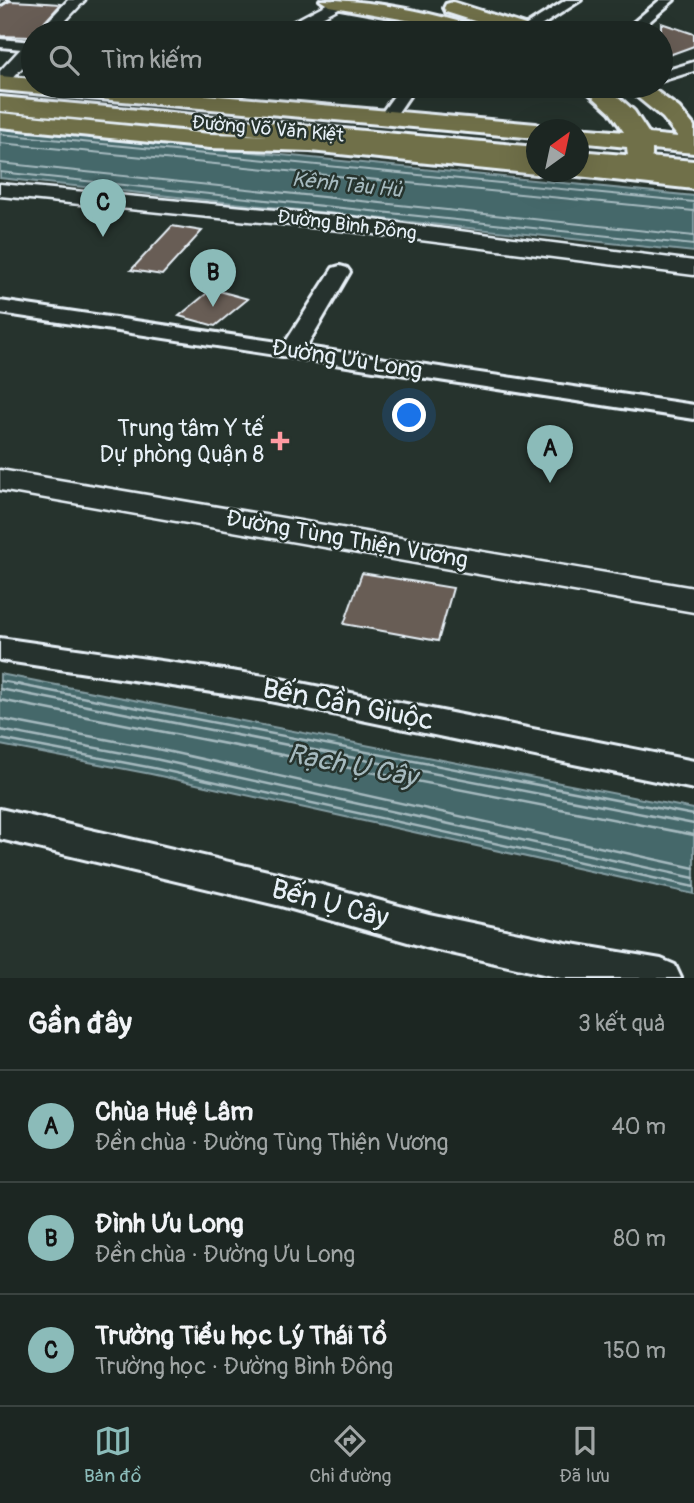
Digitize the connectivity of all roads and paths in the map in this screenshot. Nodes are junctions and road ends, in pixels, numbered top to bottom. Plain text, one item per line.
1 (77, 0) edge
2 (415, 0) edge
3 (575, 0) edge
4 (668, 0) edge
5 (339, 1) edge
6 (57, 21) edge
7 (309, 21) edge
8 (437, 21) edge
9 (492, 21) edge
10 (541, 21) edge
11 (643, 21) edge
12 (0, 43) edge
13 (21, 45) edge
14 (21, 59) edge
15 (694, 66) edge
16 (673, 73) edge
17 (0, 82) edge
18 (21, 84) edge
19 (0, 94) edge
20 (21, 96) edge
21 (44, 98) edge
22 (166, 98) edge
23 (400, 98) edge
24 (598, 98) edge
25 (606, 98) edge
26 (651, 98) edge
27 (0, 104) edge
28 (0, 113) edge
29 (386, 118) junction
30 (627, 118) junction
31 (0, 120) edge
32 (687, 125) edge
33 (589, 129) edge
34 (526, 130) edge
35 (608, 138) junction
36 (526, 142) edge
37 (310, 144) junction
38 (589, 144) edge
39 (694, 144) edge
40 (589, 150) edge
41 (526, 153) edge
42 (694, 157) edge
43 (640, 158) junction
44 (526, 165) edge
45 (694, 169) edge
46 (694, 181) edge
47 (0, 190) edge
48 (694, 268) edge
49 (340, 272) dead end
50 (0, 307) edge
51 (292, 351) junction
52 (694, 412) edge
53 (0, 481) edge
54 (694, 600) edge
55 (0, 649) edge
56 (694, 775) edge
57 (0, 824) edge
58 (661, 978) edge

1 - 6 street
2 - 9 main road
3 - 10 street
4 - 11 street
5 - 7 street
5 - 8 main road
12 - 13 street
14 - 17 street
15 - 16 street
17 - 18 main road, Đường Võ Văn Kiệt
19 - 20 main road, Đường Võ Văn Kiệt
21 - 36 main road, Đường Võ Văn Kiệt
22 - 29 main road, Đường Võ Văn Kiệt
23 - 29 street
24 - 33 main road
25 - 30 main road
26 - 32 main road
27 - 41 main road, Đường Võ Văn Kiệt
28 - 37 main road
29 - 34 main road, Đường Võ Văn Kiệt
30 - 35 main road
30 - 43 main road
31 - 37 main road, Đường Võ Văn Kiệt
32 - 39 main road
35 - 38 main road
35 - 43 main road
37 - 44 main road, Đường Võ Văn Kiệt
39 - 43 main road
40 - 43 main road
42 - 43 main road
43 - 45 main road
43 - 46 main road
47 - 48 street, Đường Bình Đông
49 - 51 street
50 - 51 street, Đường Ưu Long
51 - 52 street, Đường Ưu Long
53 - 54 street, Đường Tùng Thiện Vương
55 - 56 street, Bến Cần Giuộc
57 - 58 street, Bến Ụ Cây

